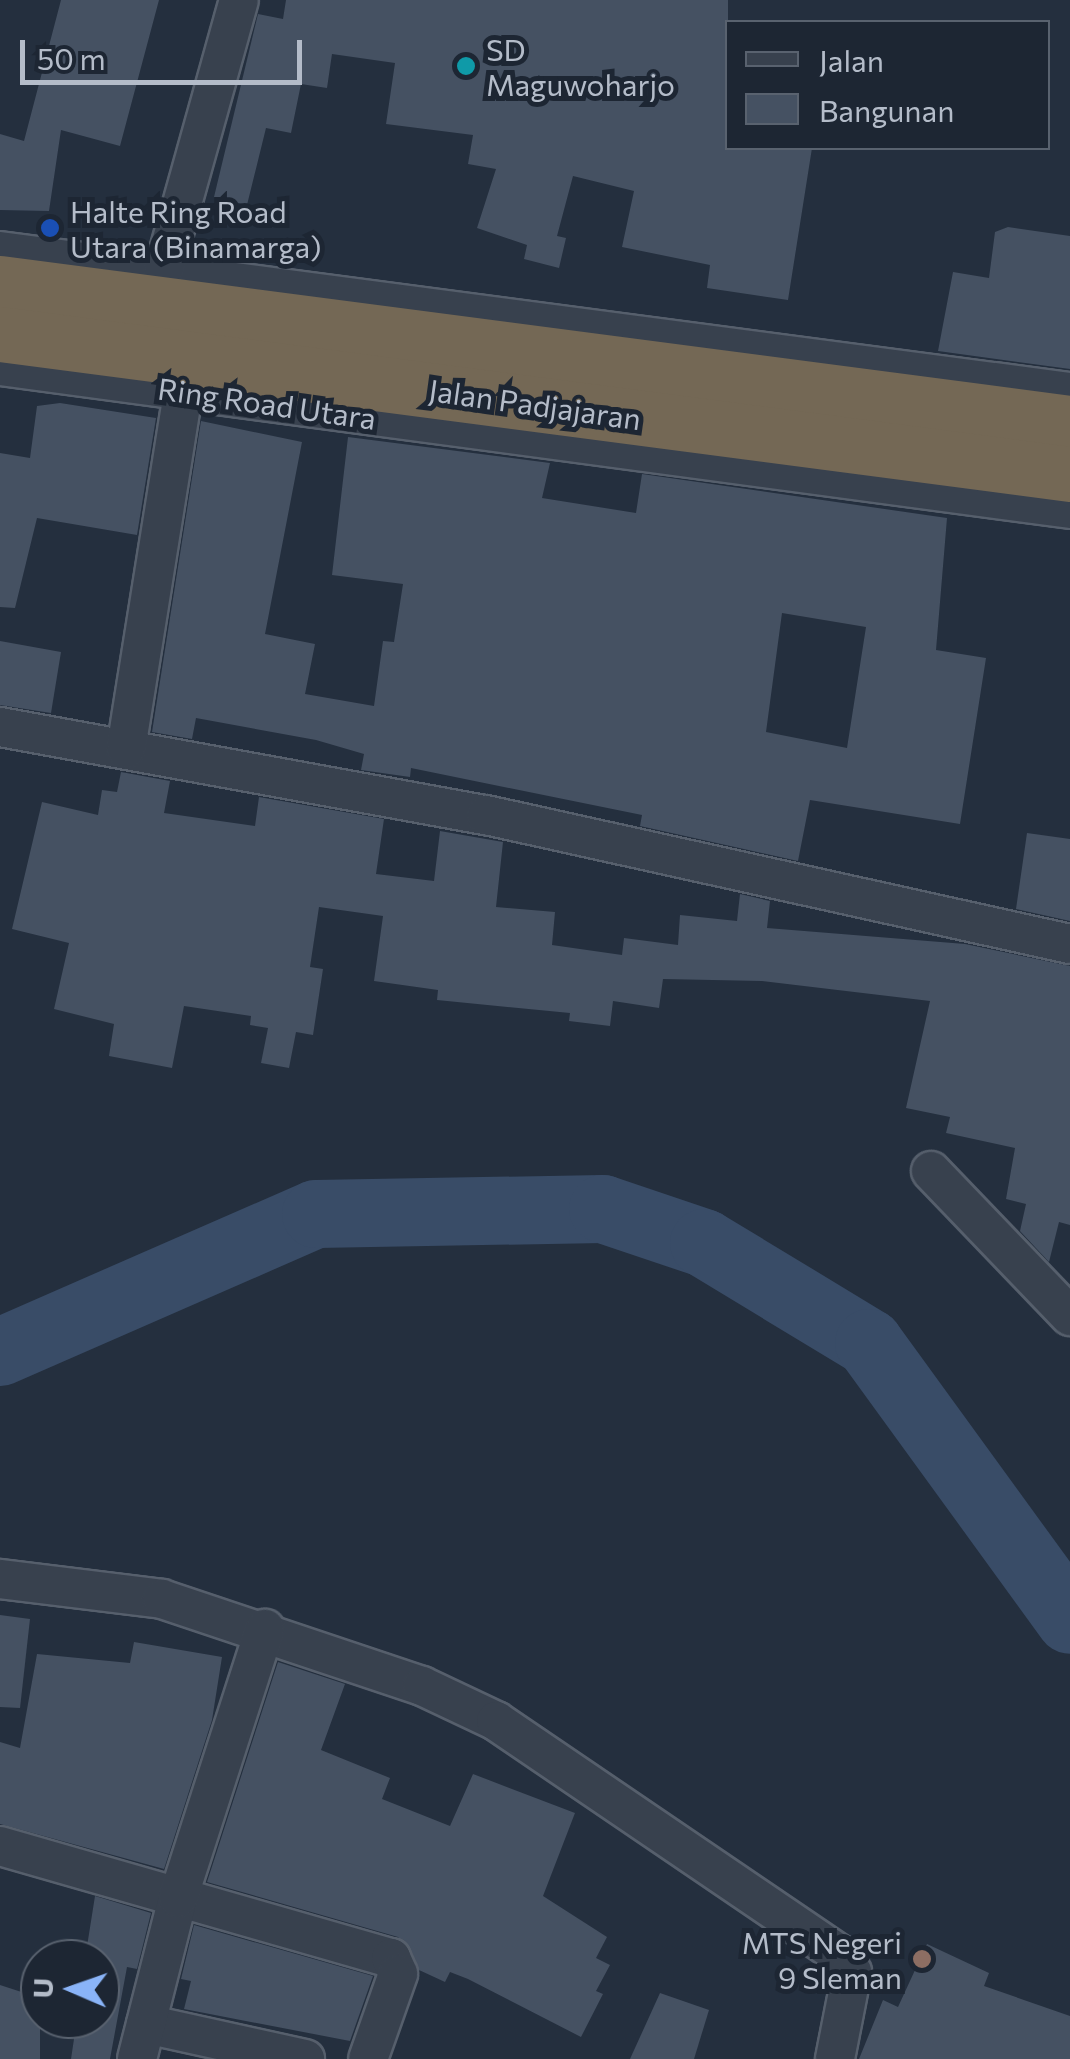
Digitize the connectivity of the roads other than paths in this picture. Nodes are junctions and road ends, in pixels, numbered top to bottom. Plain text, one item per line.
1 (238, 0) edge
2 (0, 251) edge
3 (163, 272) junction
4 (0, 283) edge
5 (367, 315) junction
6 (0, 334) edge
7 (0, 366) edge
8 (183, 392) junction
9 (1070, 392) edge
10 (534, 421) junction
11 (1070, 423) edge
12 (1070, 474) edge
13 (1070, 509) edge
14 (0, 727) edge
15 (126, 749) junction
16 (1070, 944) edge
17 (931, 1170) dead end
18 (1070, 1316) edge
19 (0, 1579) edge
20 (265, 1629) junction
21 (0, 1846) edge
22 (178, 1898) junction
23 (142, 2042) edge
24 (305, 2059) edge
25 (368, 2059) edge
26 (835, 2059) edge

1 - 3 street
2 - 3 street
3 - 5 street
4 - 5 highway, Jalan Padjajaran
5 - 9 street
5 - 11 highway, Jalan Padjajaran
6 - 10 highway, Jalan Padjajaran
7 - 8 street, Ring Road Utara
8 - 10 street, Ring Road Utara
8 - 15 street
10 - 12 highway, Jalan Padjajaran
10 - 13 street, Ring Road Utara
14 - 15 street
15 - 16 street
17 - 18 street
19 - 20 street
20 - 22 street
20 - 26 street
21 - 22 street
22 - 23 street
22 - 25 street
23 - 24 street

